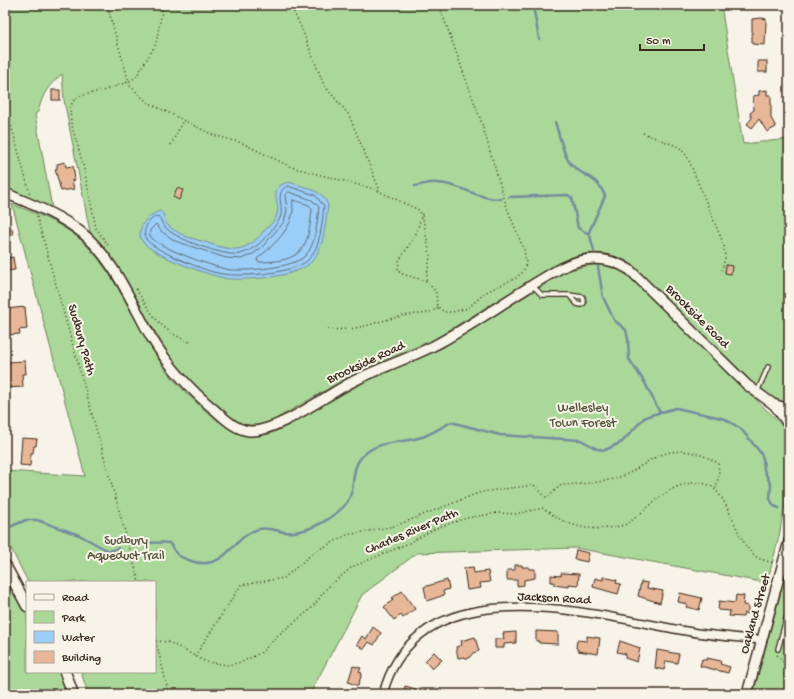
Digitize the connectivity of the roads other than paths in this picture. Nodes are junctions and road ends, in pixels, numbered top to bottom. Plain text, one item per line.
1 (5, 193) edge
2 (532, 285) junction
3 (569, 296) dead end
4 (768, 368) dead end
5 (756, 393) junction
6 (773, 404) junction
7 (789, 409) edge
8 (789, 425) edge
9 (788, 547) edge
10 (5, 565) edge
11 (26, 604) edge
12 (789, 608) edge
13 (761, 640) junction
14 (778, 649) road end
15 (65, 673) edge
16 (73, 694) edge
17 (384, 694) edge
18 (747, 694) edge

1 - 2 street, Brookside Road
2 - 3 lane
2 - 5 street, Brookside Road
4 - 5 lane
5 - 6 street, Brookside Road
6 - 7 street, Brookside Road
6 - 8 street, Brookside Road
9 - 13 street, Oakland Street
10 - 11 main road
12 - 14 lane
13 - 17 street, Jackson Road
13 - 18 street, Oakland Street
15 - 16 main road

